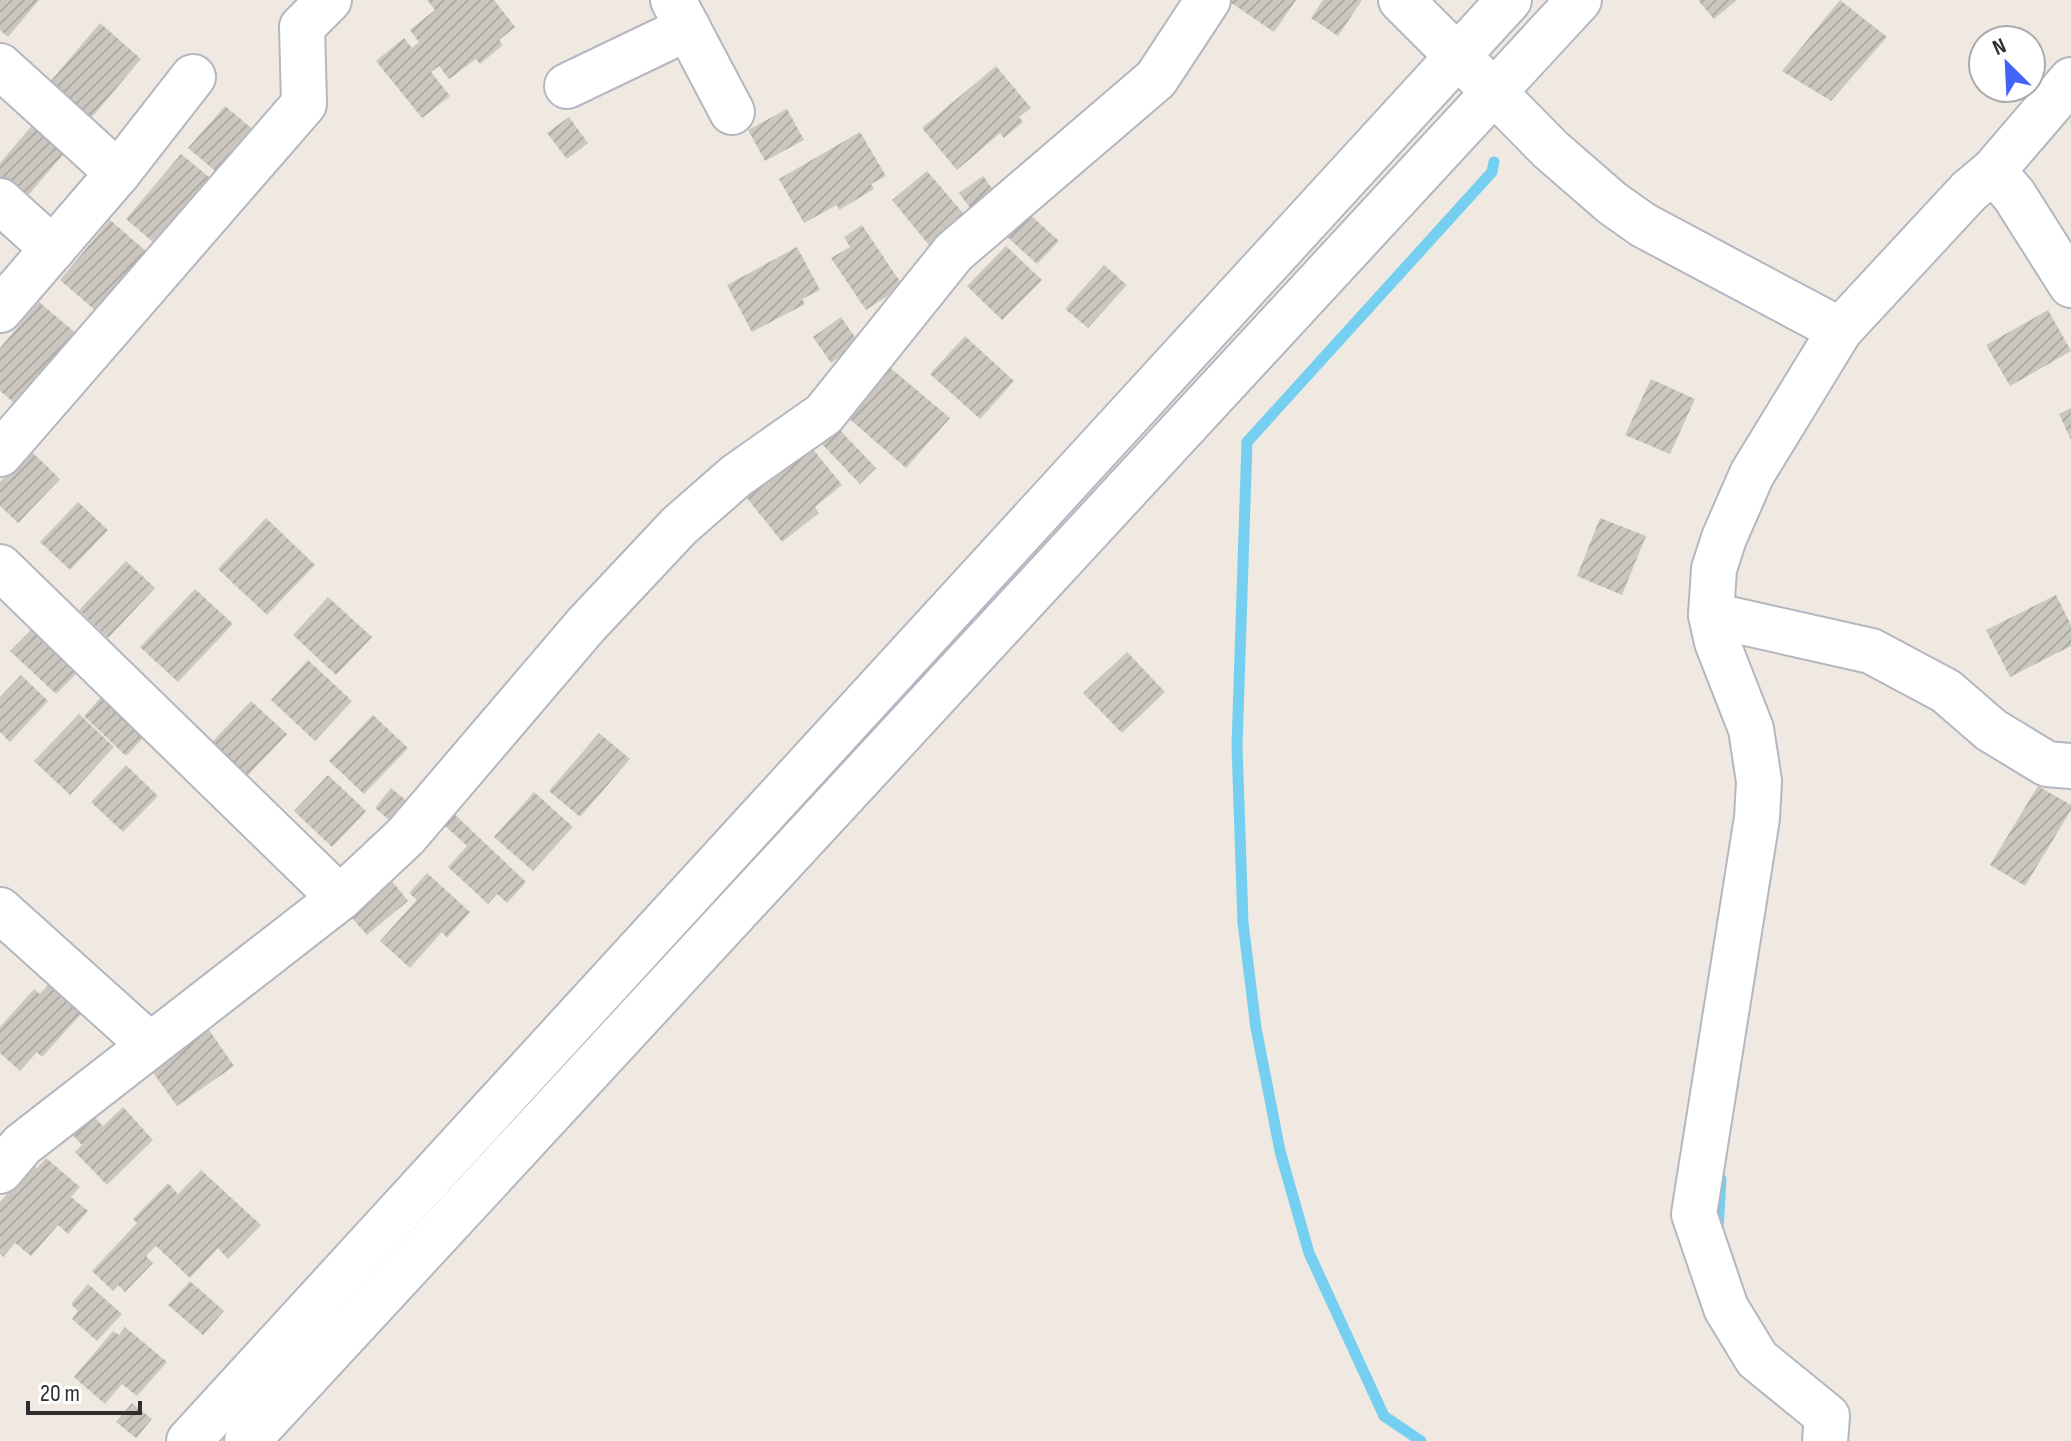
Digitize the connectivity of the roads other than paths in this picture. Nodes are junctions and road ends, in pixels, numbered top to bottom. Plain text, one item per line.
1 (329, 0) edge
2 (1208, 0) edge
3 (1401, 0) edge
4 (1509, 0) edge
5 (1579, 0) edge
6 (681, 14) edge
7 (1457, 56) junction
8 (0, 66) edge
9 (193, 77) dead end
10 (2071, 80) edge
11 (567, 86) dead end
12 (1495, 91) junction
13 (732, 112) dead end
14 (1993, 171) junction
15 (118, 173) junction
16 (0, 201) edge
17 (53, 249) junction
18 (2071, 285) edge
19 (0, 310) edge
20 (1840, 330) junction
21 (0, 454) edge
22 (0, 567) edge
23 (1711, 615) junction
24 (2071, 766) edge
25 (340, 898) junction
26 (0, 910) edge
27 (142, 1037) junction
28 (0, 1171) edge
29 (189, 1441) edge
30 (247, 1441) edge
31 (1825, 1441) edge

1 - 21 street
2 - 25 street
3 - 7 street
4 - 7 street
5 - 12 street
6 - 11 street
6 - 13 street
7 - 12 street
7 - 29 street
8 - 15 street
9 - 15 street
10 - 14 street
12 - 20 street
12 - 30 street
14 - 18 street
14 - 20 street
15 - 17 street
16 - 17 street
17 - 19 street
20 - 23 street
22 - 25 street
23 - 24 street
23 - 31 street
25 - 27 street
26 - 27 street
27 - 28 street

